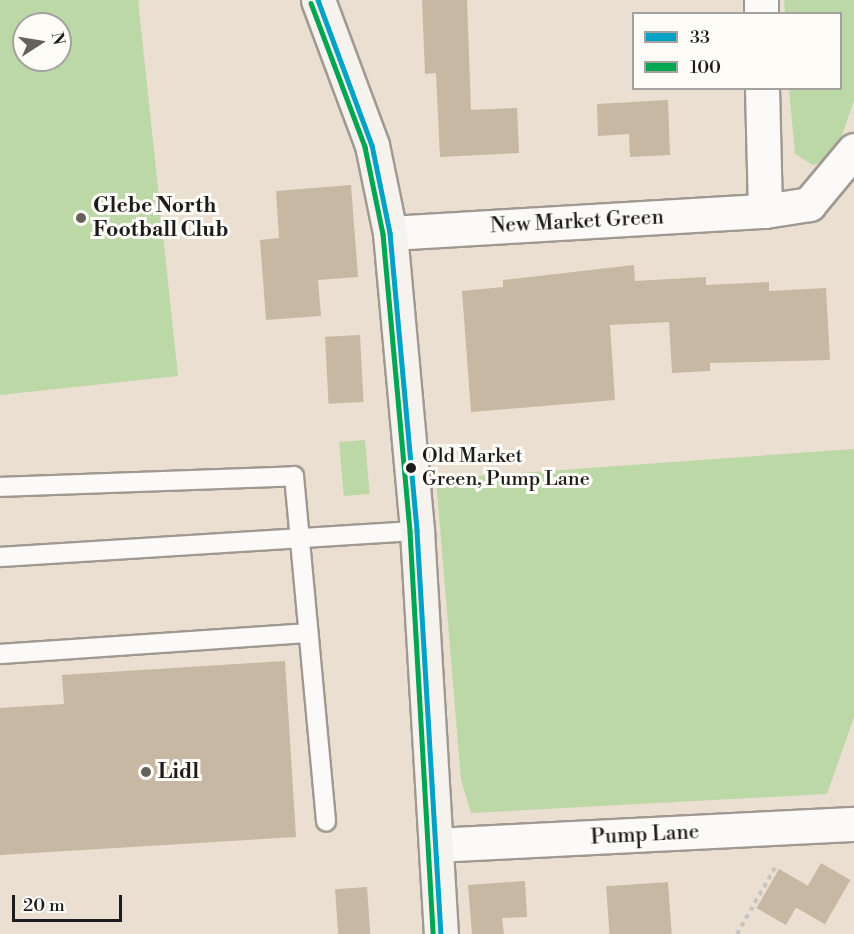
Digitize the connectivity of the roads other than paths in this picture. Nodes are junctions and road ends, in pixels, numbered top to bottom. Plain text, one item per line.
1 (318, 0) edge
2 (762, 90) edge
3 (854, 150) edge
4 (765, 211) junction
5 (390, 233) junction
6 (0, 487) edge
7 (417, 531) junction
8 (300, 539) junction
9 (0, 557) edge
10 (308, 633) junction
11 (0, 654) edge
12 (326, 822) dead end
13 (854, 824) edge
14 (436, 845) junction
15 (441, 934) edge

1 - 5 main road
2 - 4 street
3 - 4 street, New Market Green
4 - 5 street, New Market Green
5 - 7 main road
6 - 8 lane
7 - 8 lane
7 - 14 main road
8 - 9 lane
8 - 10 lane
10 - 11 lane
10 - 12 lane
13 - 14 street, Pump Lane
14 - 15 main road

